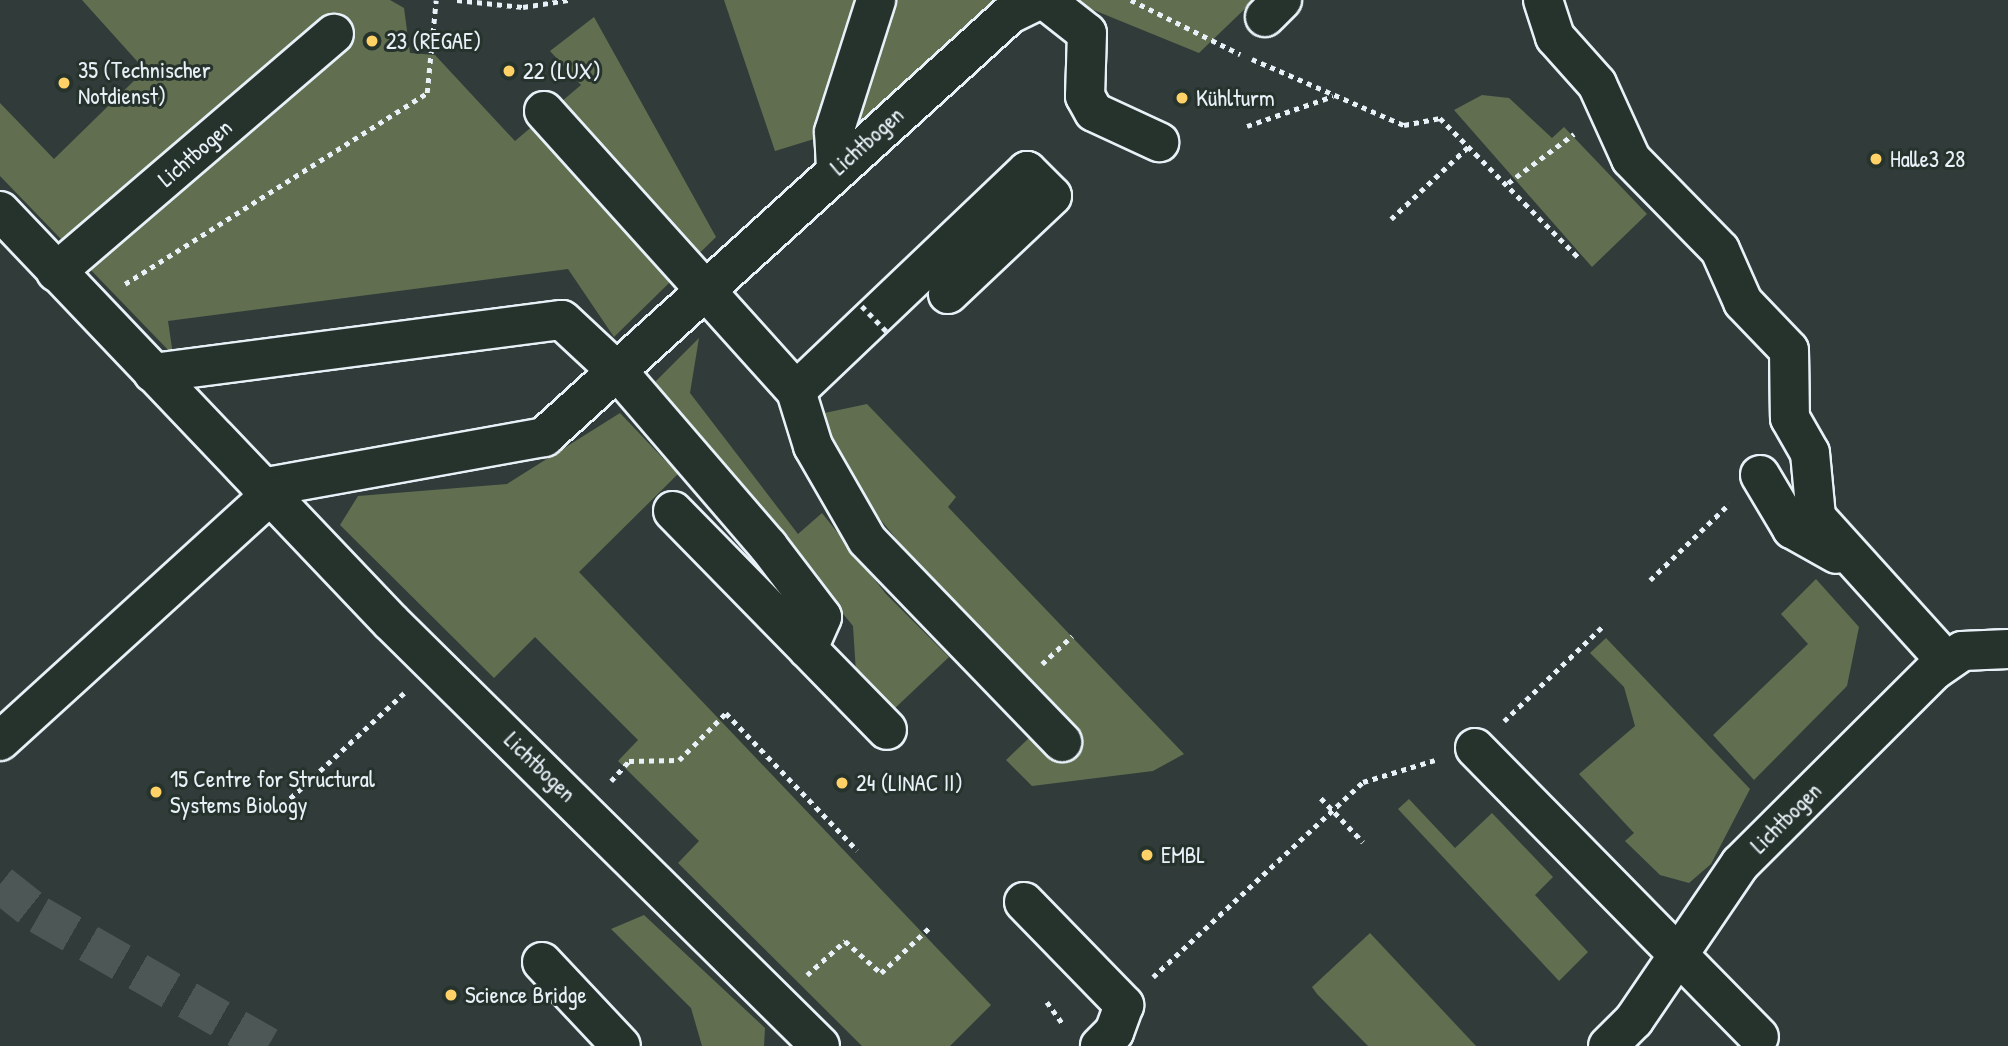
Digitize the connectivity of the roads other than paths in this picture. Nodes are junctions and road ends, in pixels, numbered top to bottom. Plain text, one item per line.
1 (876, 0) edge
2 (1039, 0) edge
3 (1045, 0) edge
4 (1543, 0) edge
5 (334, 34) dead end
6 (544, 111) dead end
7 (1158, 142) dead end
8 (836, 168) junction
9 (0, 211) edge
10 (56, 272) junction
11 (703, 295) junction
12 (948, 295) dead end
13 (153, 373) junction
14 (620, 374) junction
15 (796, 391) junction
16 (1760, 475) road end
17 (265, 492) junction
18 (673, 511) dead end
19 (1860, 568) junction
20 (808, 649) junction
21 (2008, 649) edge
22 (1945, 660) junction
23 (887, 730) dead end
24 (0, 741) edge
25 (1062, 742) dead end
26 (1475, 748) road end
27 (1024, 902) dead end
28 (1678, 954) junction
29 (542, 962) dead end
30 (1759, 1037) dead end
31 (1084, 1038) edge
32 (621, 1046) edge
33 (820, 1046) edge
34 (1608, 1046) edge

1 - 8 lane
2 - 8 lane, Lichtbogen
3 - 7 lane
4 - 19 lane
5 - 10 lane, Lichtbogen
6 - 11 lane
8 - 11 lane, Lichtbogen
9 - 10 lane, Lichtbogen
10 - 13 lane, Lichtbogen
11 - 14 lane, Lichtbogen
11 - 15 lane
12 - 15 lane
13 - 14 lane
13 - 17 lane, Lichtbogen
14 - 17 lane, Lichtbogen
14 - 20 lane
15 - 25 lane
16 - 19 lane
17 - 24 lane
17 - 33 lane, Lichtbogen
18 - 20 lane
19 - 22 lane
20 - 23 lane
21 - 22 lane, Lichtbogen
22 - 28 lane, Lichtbogen
26 - 28 lane
27 - 31 lane
28 - 30 lane
28 - 34 lane, Lichtbogen
29 - 32 lane

